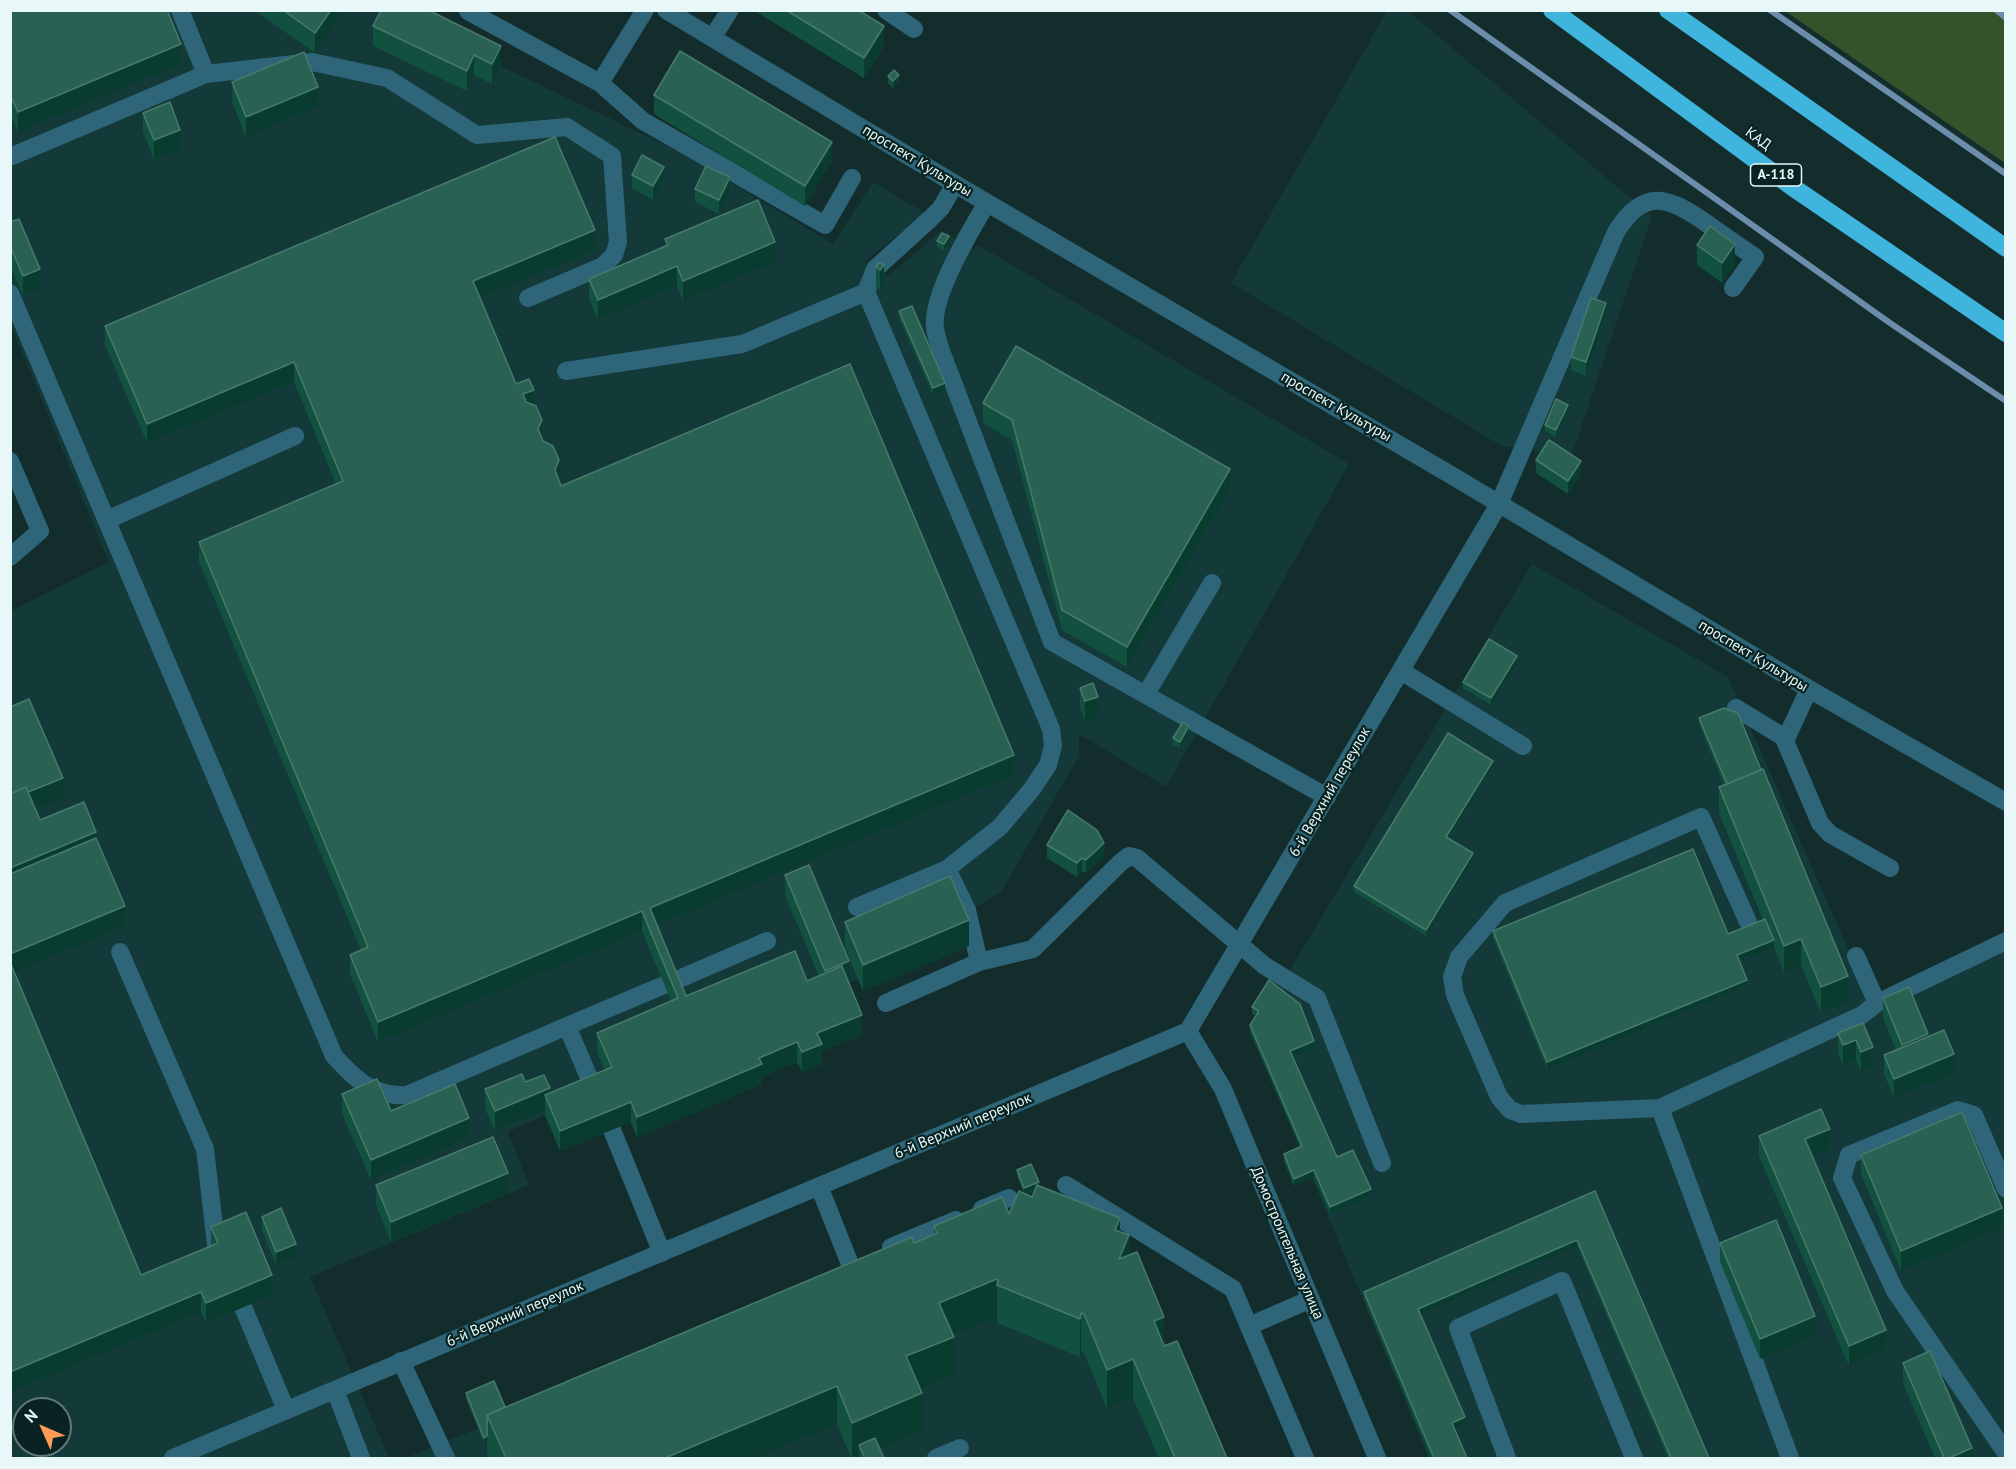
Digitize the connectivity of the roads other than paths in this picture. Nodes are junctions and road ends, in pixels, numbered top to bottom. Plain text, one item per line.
1 (180, 10) edge
2 (645, 10) edge
3 (666, 10) edge
4 (730, 10) edge
5 (886, 10) edge
6 (1552, 10) edge
7 (1668, 10) edge
8 (468, 11) edge
9 (914, 29) dead end
10 (712, 38) junction
11 (206, 74) junction
12 (600, 82) junction
13 (10, 157) edge
14 (852, 178) dead end
15 (955, 184) junction
16 (987, 203) junction
17 (2006, 248) edge
18 (1733, 288) dead end
19 (866, 292) junction
20 (10, 293) edge
21 (528, 298) dead end
22 (2006, 333) edge
23 (566, 371) dead end
24 (295, 436) dead end
25 (10, 461) edge
26 (1499, 504) junction
27 (107, 520) junction
28 (10, 557) edge
29 (1212, 583) dead end
30 (1401, 671) junction
31 (1809, 689) junction
32 (1146, 694) junction
33 (1736, 708) dead end
34 (1785, 738) junction
35 (1523, 746) dead end
36 (1327, 797) junction
37 (2006, 802) edge
38 (1890, 868) dead end
39 (947, 869) junction
40 (857, 907) dead end
41 (1748, 922) dead end
42 (767, 941) dead end
43 (2006, 941) edge
44 (1240, 945) junction
45 (120, 952) dead end
46 (1856, 956) dead end
47 (980, 962) junction
48 (886, 1003) dead end
49 (1877, 1003) junction
50 (567, 1026) junction
51 (1188, 1031) junction
52 (596, 1094) edge
53 (1660, 1108) junction
54 (612, 1130) dead end
55 (1382, 1163) dead end
56 (1066, 1185) dead end
57 (819, 1186) junction
58 (2006, 1190) edge
59 (1009, 1198) dead end
60 (216, 1244) edge
61 (662, 1253) junction
62 (1311, 1299) junction
63 (243, 1307) dead end
64 (1249, 1326) junction
65 (401, 1361) junction
66 (335, 1389) junction
67 (286, 1410) junction
68 (960, 1448) dead end
69 (2006, 1453) edge
70 (175, 1458) edge
71 (361, 1458) edge
72 (446, 1458) edge
73 (936, 1458) edge
74 (1305, 1458) edge
75 (1377, 1458) edge
76 (1507, 1458) edge
77 (1634, 1458) edge
78 (1790, 1458) edge

1 - 11 street
2 - 12 street
3 - 10 street, проспект Культуры
4 - 10 street
5 - 9 street
6 - 22 highway, КАД / А-118
7 - 17 highway
8 - 12 street
10 - 15 street, проспект Культуры
11 - 13 street
11 - 21 street
12 - 14 street
15 - 16 street, проспект Культуры
15 - 19 street
16 - 26 street, проспект Культуры
16 - 32 street
18 - 26 street, 6-й Верхний переулок
19 - 23 street
19 - 39 street
20 - 27 street
24 - 27 street
25 - 28 street
26 - 30 street, 6-й Верхний переулок
26 - 31 street, проспект Культуры
27 - 50 street
29 - 32 street
30 - 35 street
30 - 36 street, 6-й Верхний переулок
31 - 34 street
31 - 37 street, проспект Культуры
32 - 36 street
33 - 34 street
34 - 38 street
36 - 44 street, 6-й Верхний переулок
39 - 40 street
39 - 47 street
41 - 53 street
42 - 50 street
43 - 49 street
44 - 47 street
44 - 51 street, 6-й Верхний переулок
44 - 55 street
45 - 60 street
46 - 49 street
47 - 48 street
49 - 53 street
50 - 52 street
51 - 57 street, 6-й Верхний переулок
51 - 62 street, Домостроительная улица
53 - 78 street
54 - 61 street
56 - 64 street
57 - 59 street
57 - 61 street, 6-й Верхний переулок
58 - 69 street
61 - 65 street, 6-й Верхний переулок
62 - 64 street
62 - 75 street, Домостроительная улица
63 - 67 street
64 - 74 street
65 - 66 street, 6-й Верхний переулок
65 - 72 street
66 - 67 street, 6-й Верхний переулок
66 - 71 street
67 - 70 street, 6-й Верхний переулок
68 - 73 street
76 - 77 street

